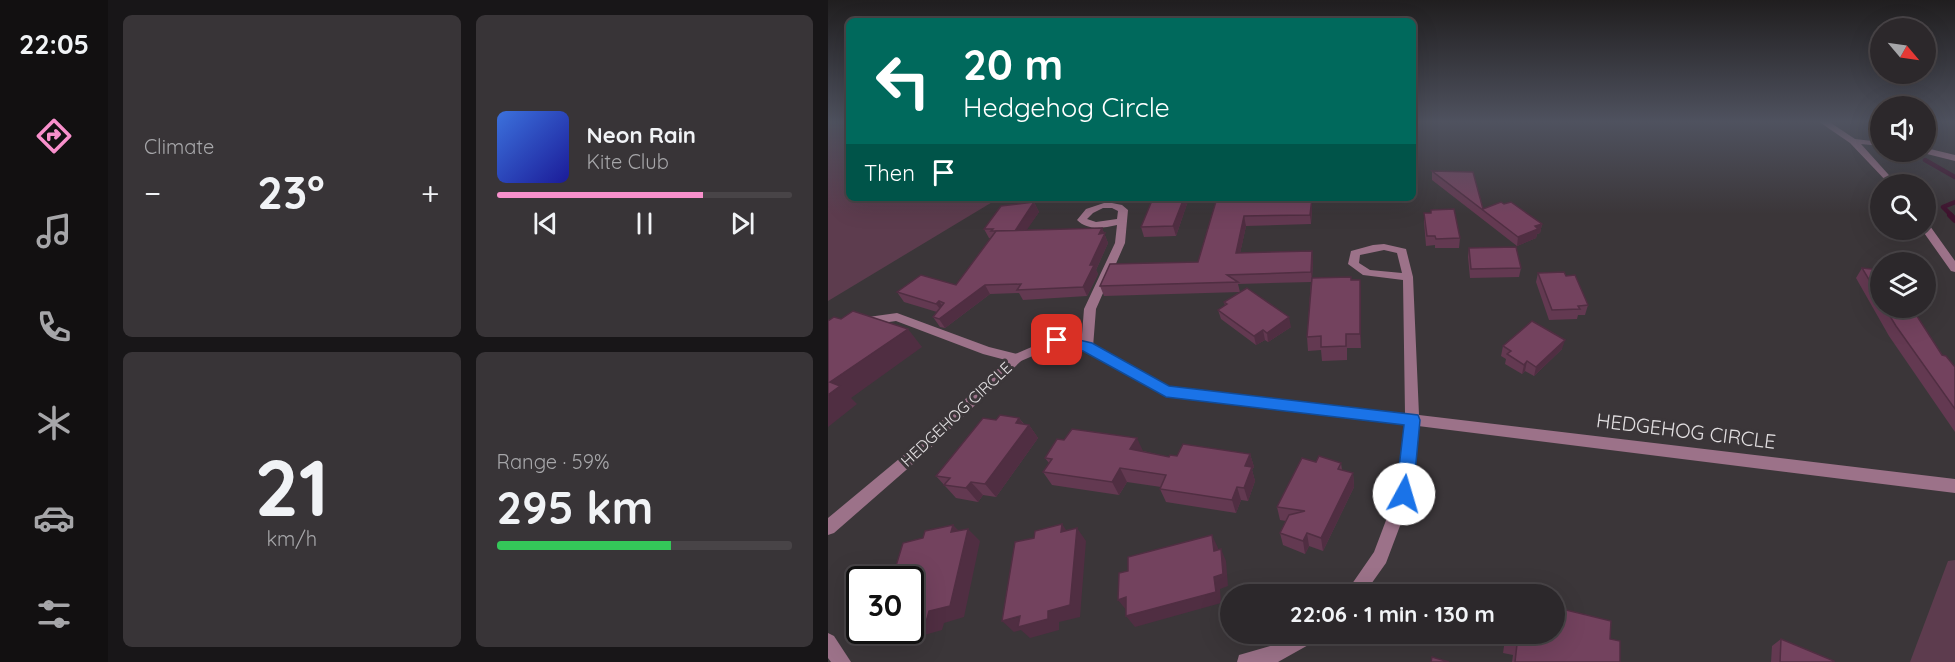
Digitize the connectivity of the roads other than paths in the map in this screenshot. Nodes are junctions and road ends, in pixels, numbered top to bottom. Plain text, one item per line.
1 (1863, 152) edge
2 (1936, 153) edge
3 (1955, 158) edge
4 (1884, 174) edge
5 (1122, 221) dead end
6 (1934, 240) edge
7 (1955, 269) edge
8 (1408, 277) junction
9 (845, 326) edge
10 (1087, 347) junction
11 (1017, 358) junction
12 (1412, 420) junction
13 (1955, 486) edge
14 (828, 528) edge
15 (1361, 584) edge
16 (828, 642) edge
17 (1294, 644) edge
18 (842, 662) edge
19 (1246, 662) edge

1 - 4 street
2 - 3 street
5 - 10 street
6 - 7 street
8 - 8 street
8 - 12 street
9 - 11 street
10 - 11 street, HEDGEHOG CIRCLE
10 - 12 street, HEDGEHOG CIRCLE
11 - 14 street, HEDGEHOG CIRCLE
12 - 13 street, HEDGEHOG CIRCLE
12 - 15 street
16 - 18 street
17 - 19 street

